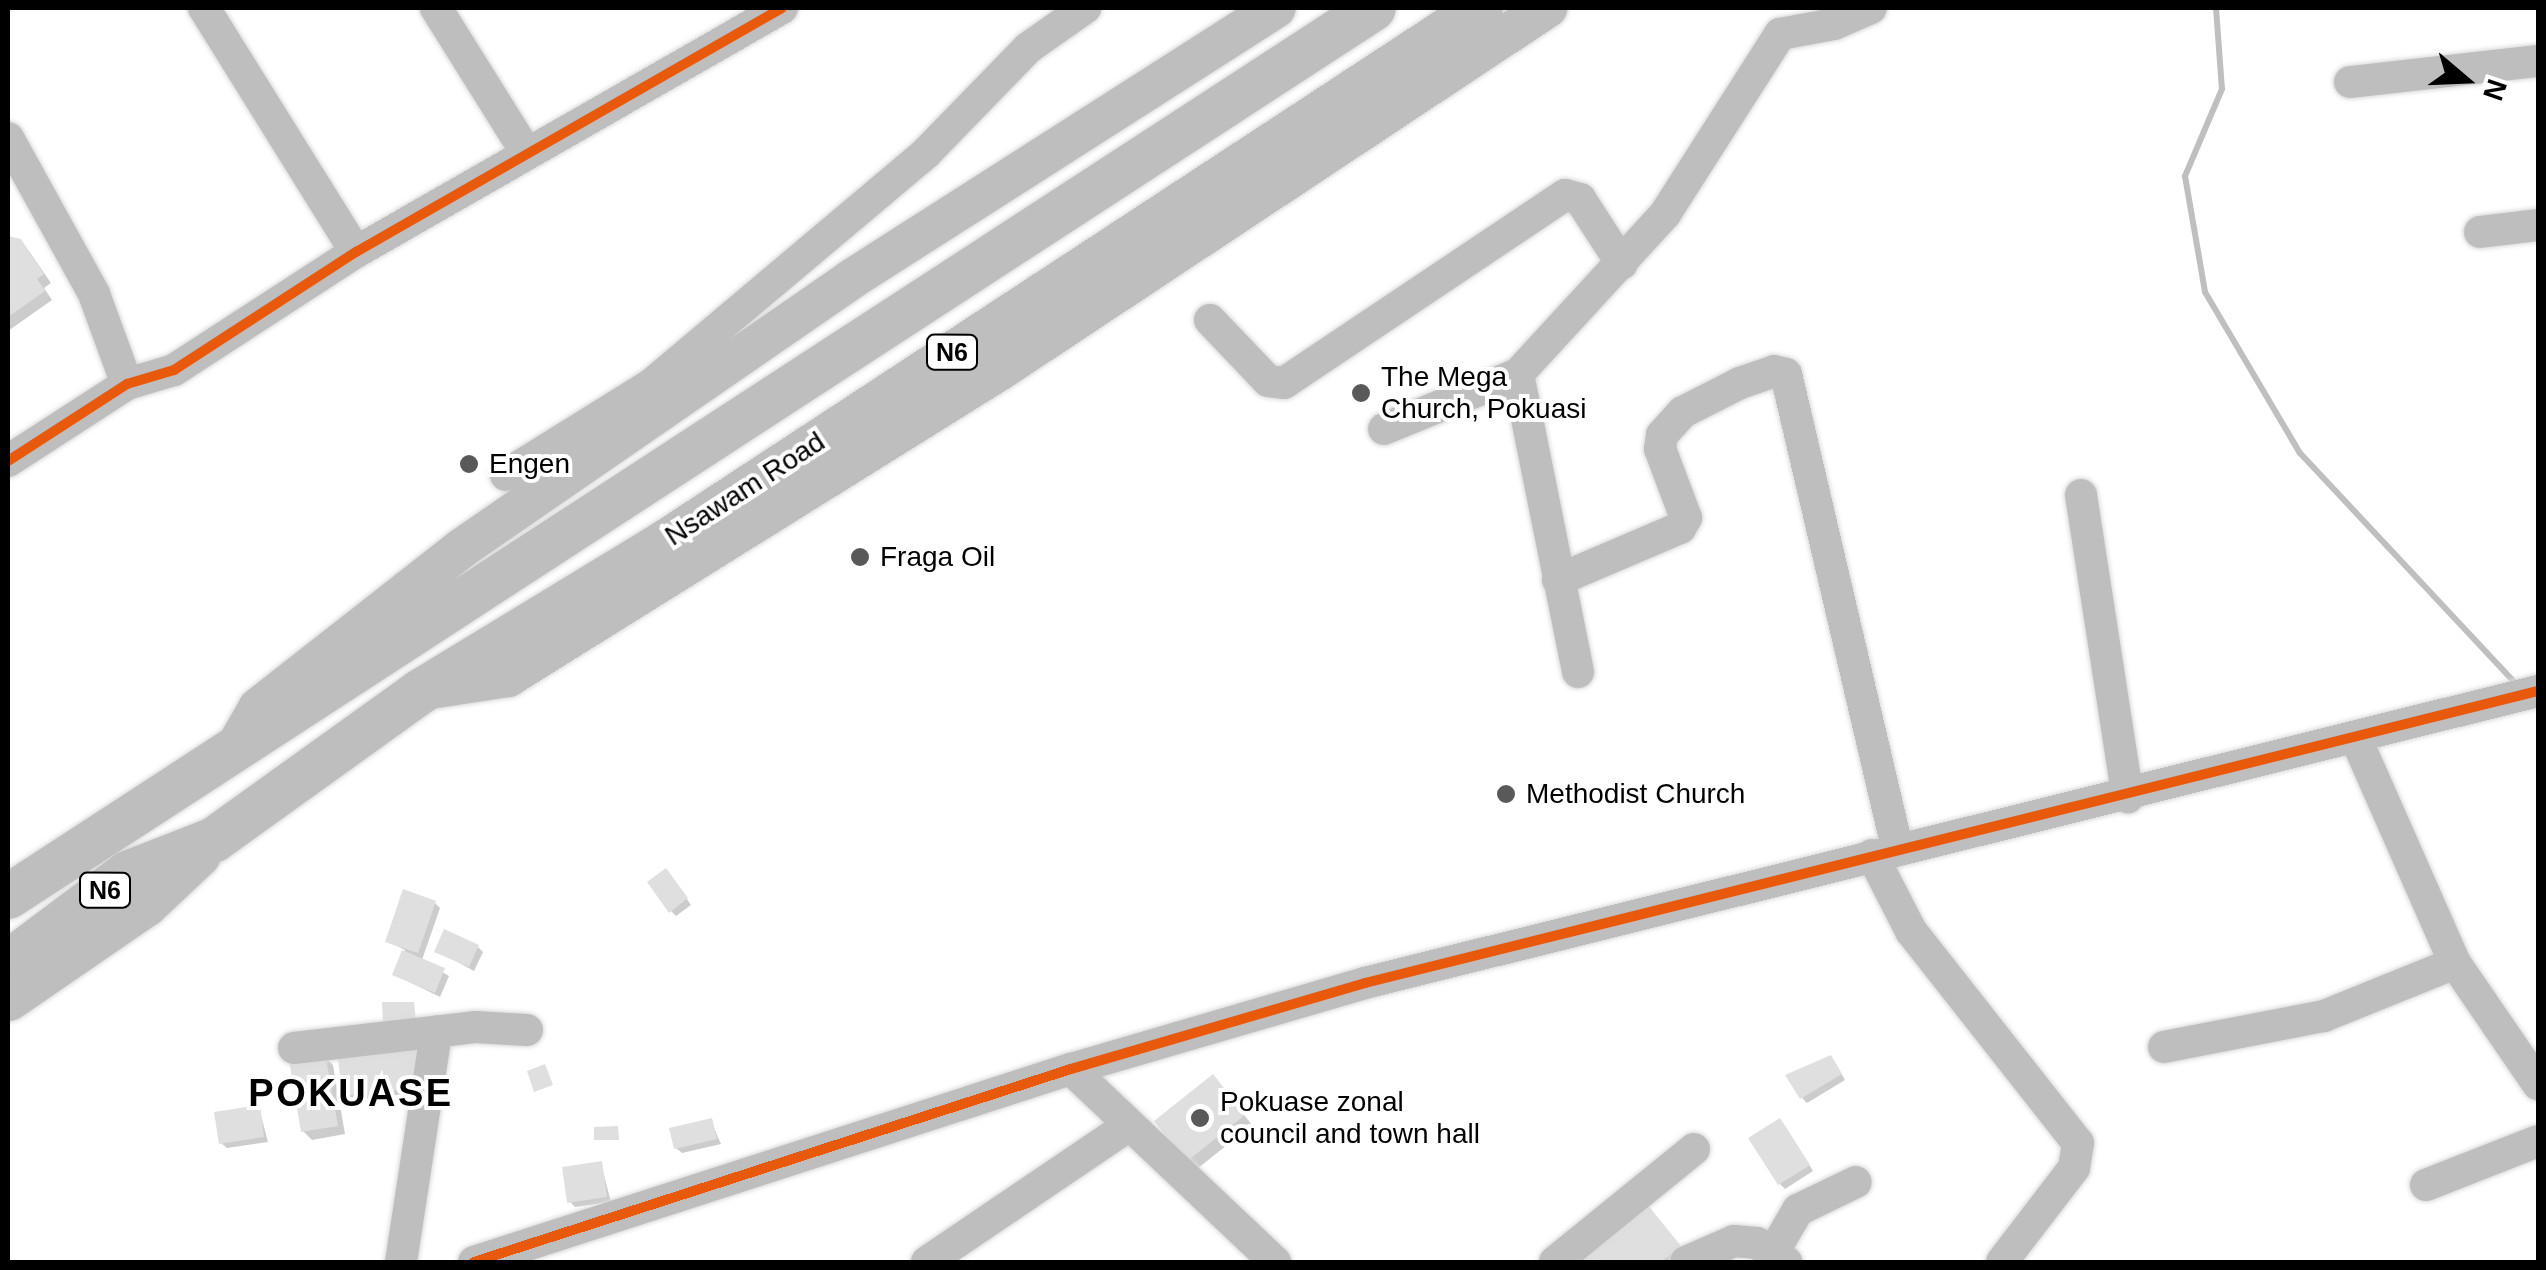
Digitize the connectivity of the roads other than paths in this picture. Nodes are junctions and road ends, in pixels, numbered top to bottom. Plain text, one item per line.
1 (204, 8) edge
2 (436, 8) edge
3 (1086, 8) edge
4 (1276, 8) edge
5 (1372, 8) edge
6 (1480, 8) edge
7 (1547, 8) edge
8 (1871, 8) edge
9 (765, 11) edge
10 (2538, 60) edge
11 (2350, 82) dead end
12 (8, 138) edge
13 (526, 152) junction
14 (16, 175) edge
15 (2538, 225) edge
16 (2480, 232) dead end
17 (356, 252) junction
18 (1622, 264) junction
19 (1210, 320) dead end
20 (1518, 374) junction
21 (127, 384) junction
22 (1384, 429) dead end
23 (594, 458) junction
24 (8, 461) edge
25 (506, 476) dead end
26 (2081, 495) dead end
27 (539, 550) junction
28 (1558, 580) junction
29 (1578, 672) dead end
30 (420, 691) junction
31 (2538, 691) edge
32 (2358, 741) junction
33 (237, 746) junction
34 (2128, 798) junction
35 (214, 839) junction
36 (1885, 852) junction
37 (8, 896) edge
38 (8, 962) edge
39 (2455, 963) junction
40 (8, 998) edge
41 (527, 1030) dead end
42 (436, 1032) junction
43 (2164, 1047) dead end
44 (294, 1048) dead end
45 (1072, 1069) junction
46 (2538, 1084) edge
47 (1130, 1125) junction
48 (2538, 1141) edge
49 (1694, 1149) dead end
50 (1856, 1182) dead end
51 (2426, 1185) dead end
52 (1780, 1257) edge
53 (1560, 1261) edge
54 (401, 1262) edge
55 (474, 1262) edge
56 (927, 1262) edge
57 (1275, 1262) edge
58 (1686, 1262) edge
59 (2002, 1262) edge

1 - 17 street
2 - 13 street
3 - 25 street
4 - 23 main road
5 - 27 highway, N6
6 - 30 highway, Nsawam Road / N6
7 - 30 main road
8 - 18 street
9 - 13 street
10 - 11 street
12 - 14 street
13 - 17 street
14 - 21 street
15 - 16 street
17 - 21 street
18 - 19 street
18 - 20 street
20 - 22 street
20 - 28 street
21 - 24 street
23 - 27 main road
23 - 33 main road
26 - 34 street
27 - 33 highway, N6
28 - 29 street
28 - 36 street
30 - 35 highway, Nsawam Road / N6
31 - 32 street
32 - 34 street
32 - 39 street
33 - 37 highway, N6
34 - 36 street
35 - 38 highway, Nsawam Road / N6
35 - 40 highway
36 - 45 street
36 - 59 street
39 - 43 street
39 - 46 street
41 - 42 street
42 - 44 street
42 - 54 street
45 - 47 street
45 - 55 street
47 - 56 street
47 - 57 street
48 - 51 street
49 - 53 street
50 - 52 street
52 - 58 street

